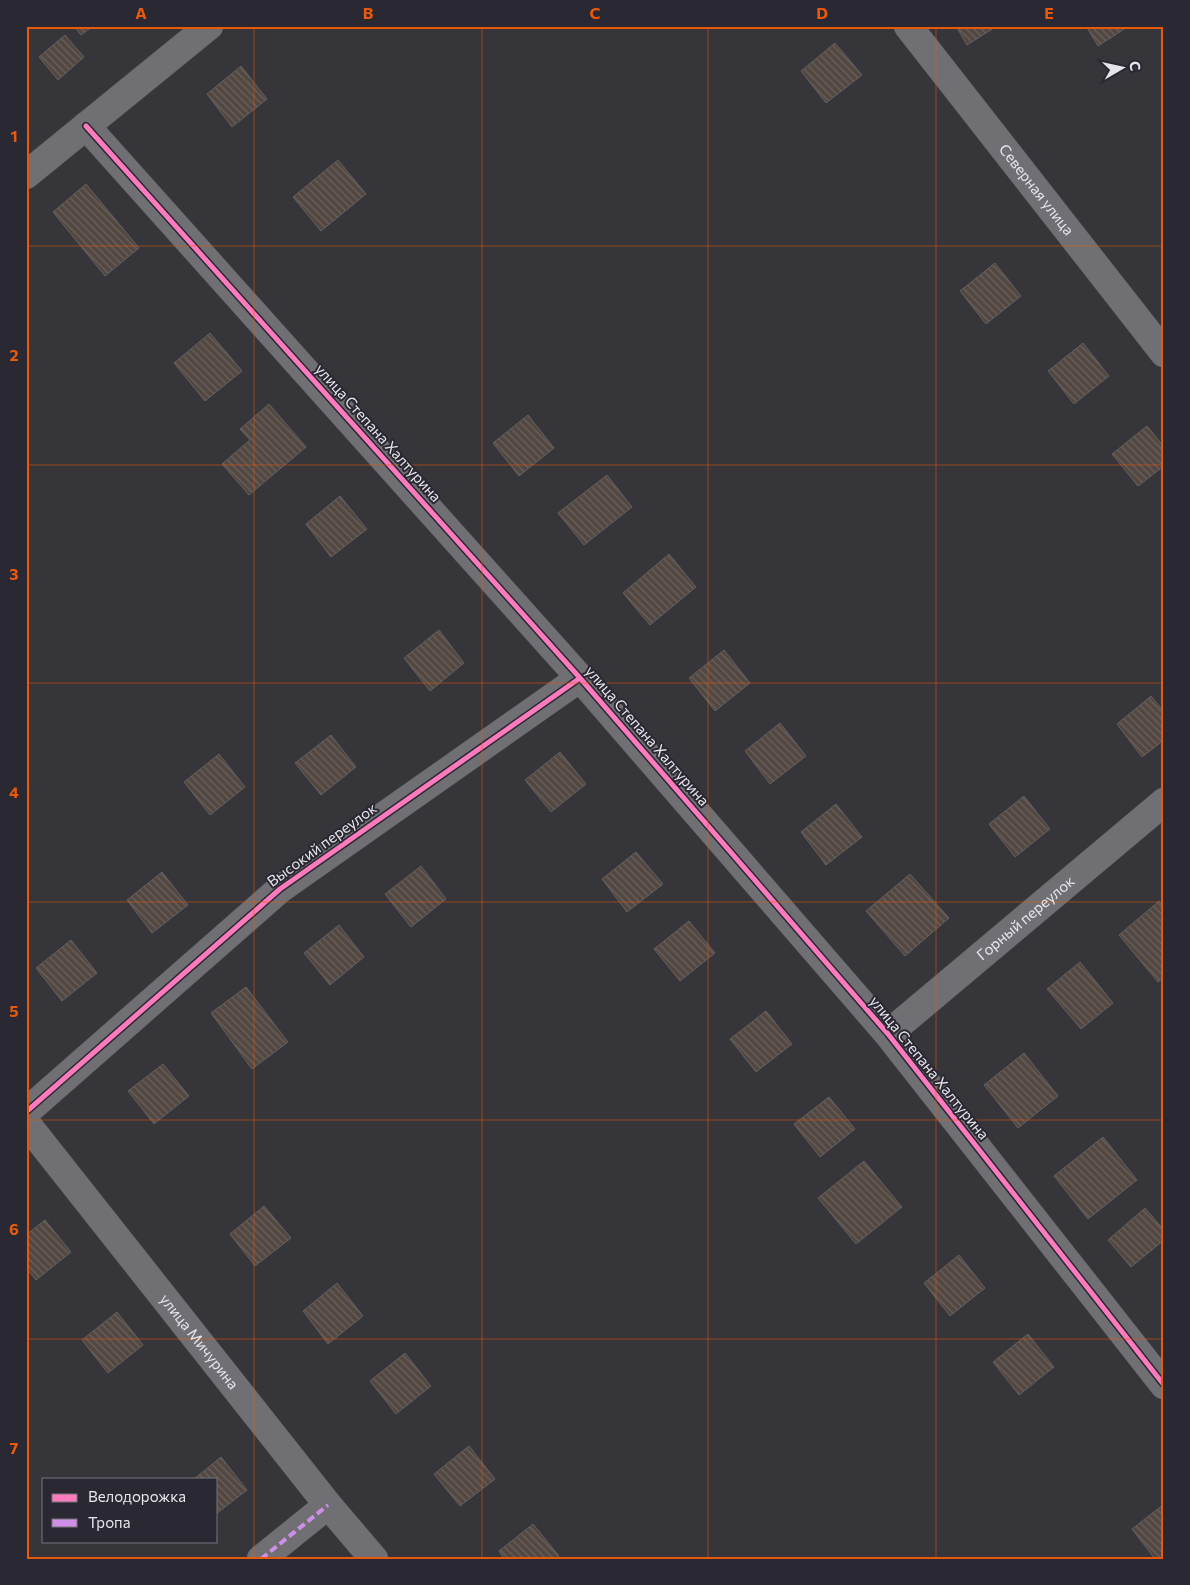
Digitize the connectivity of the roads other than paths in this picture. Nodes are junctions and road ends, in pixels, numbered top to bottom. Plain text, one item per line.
1 (209, 26) edge
2 (908, 26) edge
3 (86, 126) junction
4 (26, 175) edge
5 (1164, 353) edge
6 (580, 678) junction
7 (1164, 802) edge
8 (888, 1034) junction
9 (26, 1112) edge
10 (26, 1123) edge
11 (1164, 1385) edge
12 (328, 1506) junction
13 (261, 1559) edge
14 (374, 1559) edge

1 - 3 street
2 - 5 street, Северная улица
3 - 4 street
3 - 6 street, улица Степана Халтурина
6 - 8 street, улица Степана Халтурина
6 - 9 street, Высокий переулок
7 - 8 street, Горный переулок
8 - 11 street, улица Степана Халтурина
10 - 12 street, улица Мичурина
12 - 13 street
12 - 14 street, улица Мичурина

